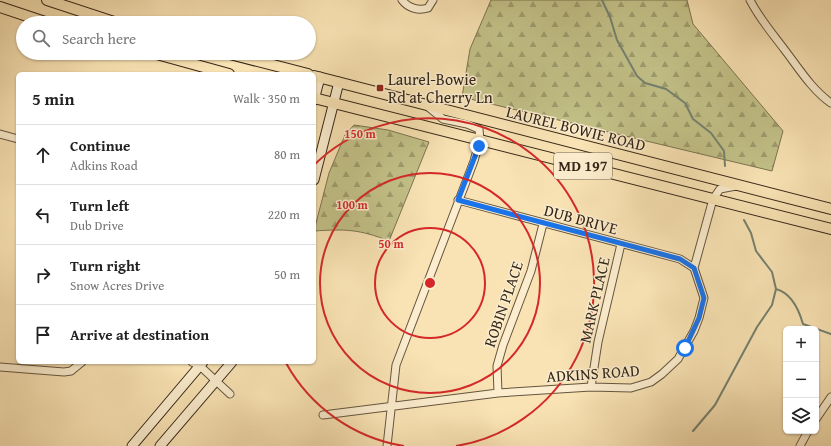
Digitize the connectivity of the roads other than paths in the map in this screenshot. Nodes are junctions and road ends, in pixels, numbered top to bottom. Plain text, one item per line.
1 (47, 0) edge
2 (402, 0) edge
3 (433, 0) edge
4 (750, 0) edge
5 (0, 7) edge
6 (27, 16) edge
7 (96, 16) edge
8 (178, 60) edge
9 (253, 60) edge
10 (222, 72) edge
11 (300, 72) edge
12 (317, 76) edge
13 (339, 82) junction
14 (316, 99) edge
15 (334, 103) junction
16 (831, 103) edge
17 (426, 105) junction
18 (0, 134) edge
19 (16, 138) edge
20 (480, 140) junction
21 (316, 172) edge
22 (740, 185) junction
23 (713, 199) junction
24 (458, 200) junction
25 (831, 209) edge
26 (543, 224) junction
27 (831, 229) edge
28 (622, 244) junction
29 (694, 268) junction
30 (80, 364) edge
31 (197, 364) edge
32 (199, 364) edge
33 (230, 364) edge
34 (0, 367) edge
35 (216, 381) junction
36 (591, 387) junction
37 (230, 394) dead end
38 (498, 394) junction
39 (831, 397) edge
40 (391, 408) junction
41 (323, 415) dead end
42 (819, 415) edge
43 (806, 434) edge
44 (132, 446) edge
45 (160, 446) edge
46 (388, 446) edge
47 (800, 446) edge

1 - 7 main road
2 - 3 street
4 - 16 street
5 - 6 main road
8 - 10 main road
9 - 11 main road
12 - 13 main road, LAUREL BOWIE ROAD / MD 197
13 - 15 main road
13 - 17 main road, LAUREL BOWIE ROAD / MD 197
14 - 15 main road, MD 197
15 - 20 main road, MD 197
15 - 21 main road
17 - 20 street
17 - 22 main road, LAUREL BOWIE ROAD / MD 197
18 - 19 street
20 - 23 main road, MD 197
20 - 24 street
22 - 23 street
22 - 25 main road, LAUREL BOWIE ROAD / MD 197
23 - 27 main road, MD 197
23 - 29 street
24 - 26 street, DUB DRIVE
24 - 40 street
26 - 28 street, DUB DRIVE
26 - 38 street, ROBIN PLACE
28 - 29 street, DUB DRIVE
28 - 36 street, MARK PLACE
29 - 36 street, ADKINS ROAD
30 - 34 street
31 - 44 main road
32 - 35 street
33 - 35 main road
35 - 37 street
35 - 45 main road
36 - 38 street, ADKINS ROAD
38 - 40 street, ADKINS ROAD
39 - 42 street
40 - 41 street, ADKINS ROAD
40 - 46 street
43 - 47 street

